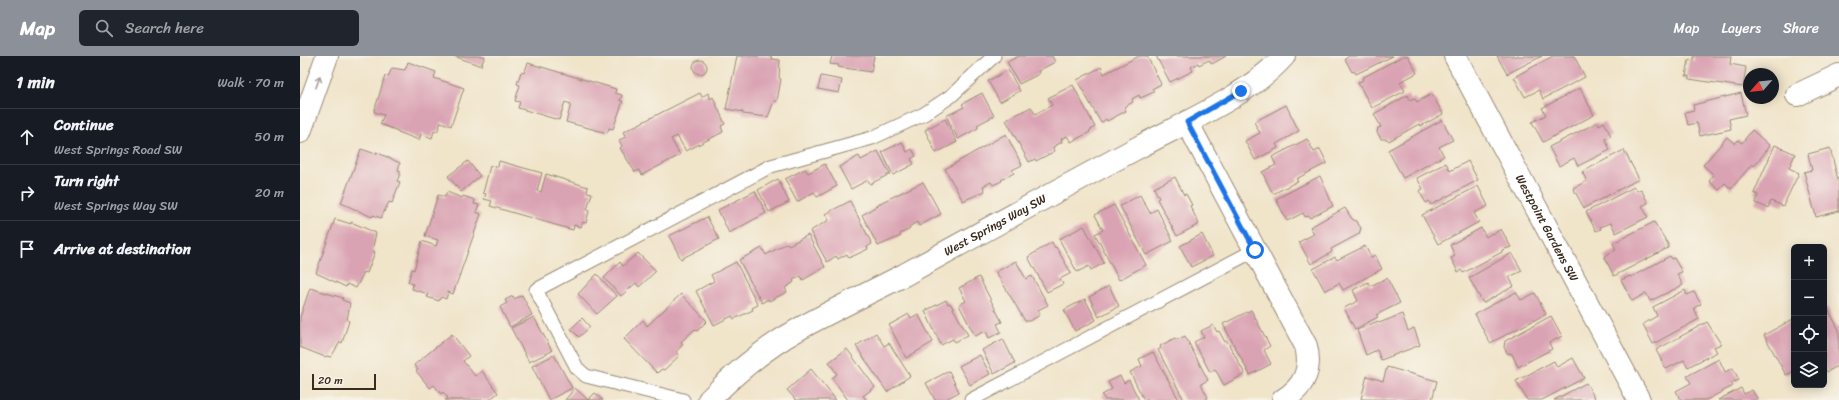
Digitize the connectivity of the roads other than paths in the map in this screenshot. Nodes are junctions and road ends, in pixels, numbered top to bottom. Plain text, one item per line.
1 (327, 56) edge
2 (994, 56) edge
3 (1455, 56) edge
4 (1274, 60) edge
5 (1839, 75) edge
6 (1797, 95) dead end
7 (1187, 122) junction
8 (300, 132) edge
9 (1255, 250) junction
10 (683, 400) edge
11 (709, 400) edge
12 (971, 400) edge
13 (1283, 400) edge
14 (1639, 400) edge

8 -> 1 street
2 - 10 lane
3 - 14 street, Westpoint Gardens SW
4 - 7 street, West Springs Way SW
5 - 6 street
7 - 9 street
7 - 11 street, West Springs Way SW
9 - 12 lane
9 - 13 street

